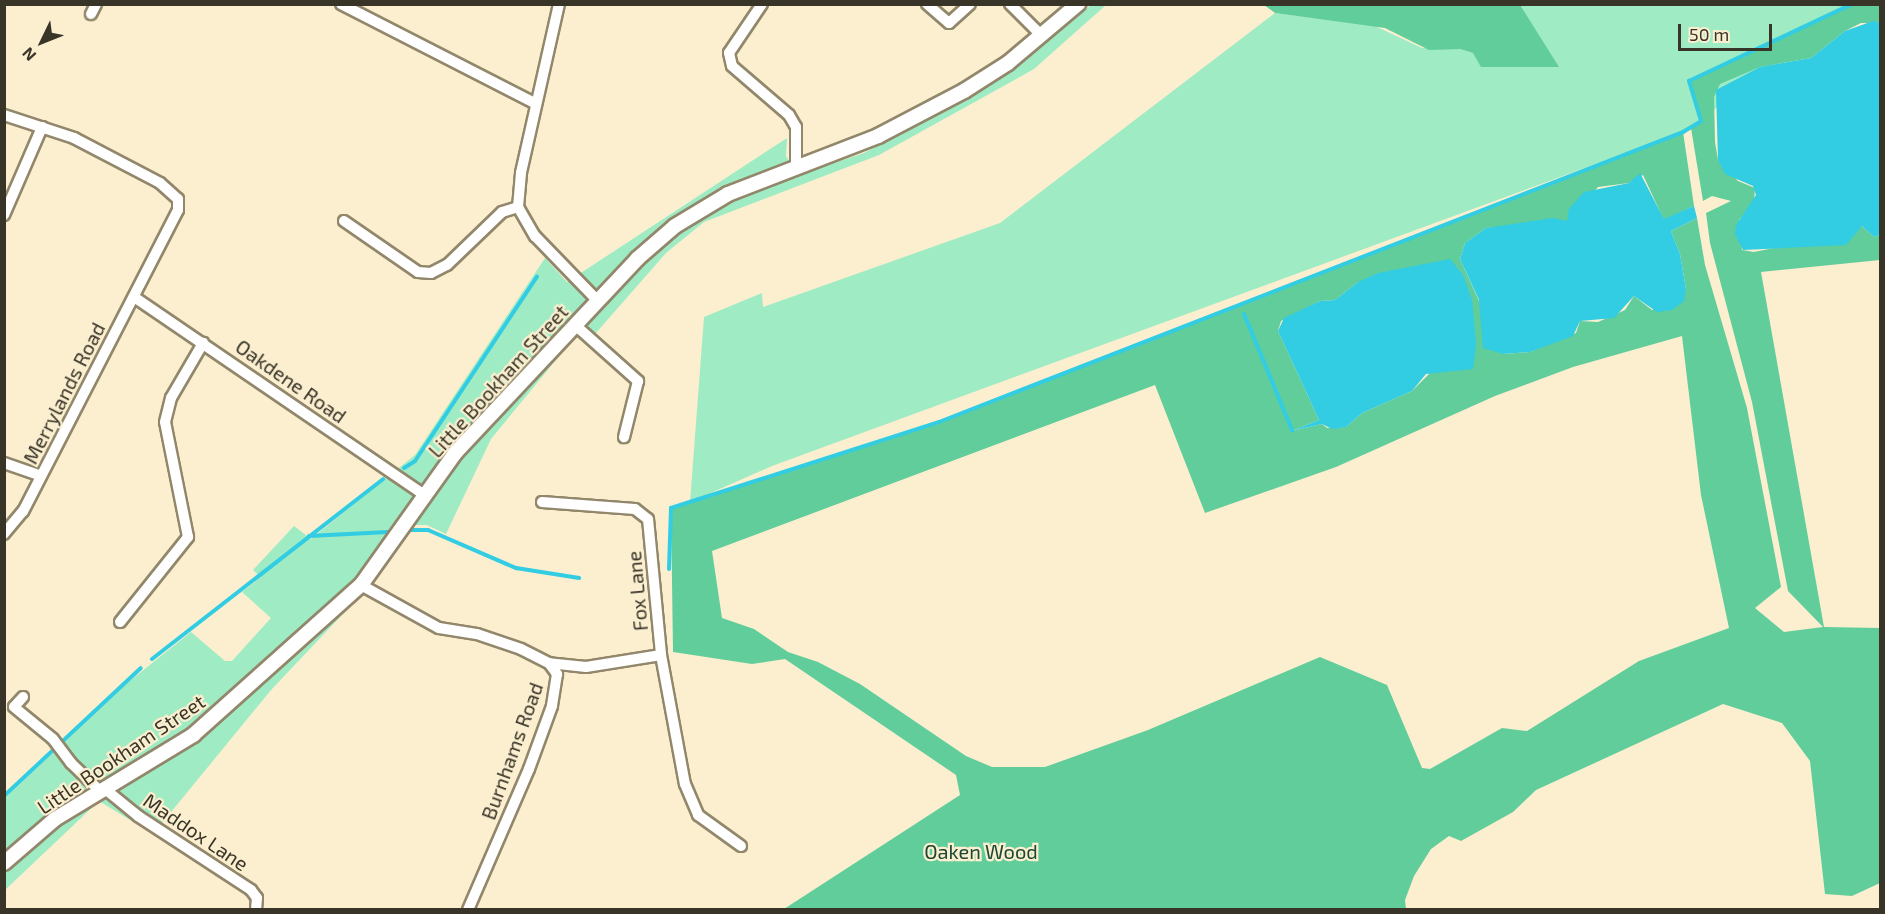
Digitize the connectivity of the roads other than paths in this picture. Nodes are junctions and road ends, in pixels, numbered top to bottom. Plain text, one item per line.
1 (341, 4) edge
2 (560, 4) edge
3 (762, 4) edge
4 (970, 4) edge
5 (1010, 4) edge
6 (1078, 4) edge
7 (923, 6) edge
8 (1042, 36) junction
9 (536, 104) junction
10 (4, 115) edge
11 (42, 127) junction
12 (795, 166) junction
13 (518, 207) junction
14 (4, 215) edge
15 (344, 221) dead end
16 (134, 297) junction
17 (597, 300) junction
18 (574, 324) junction
19 (203, 343) junction
20 (624, 437) dead end
21 (4, 462) edge
22 (41, 476) junction
23 (426, 496) junction
24 (543, 502) dead end
25 (4, 534) edge
26 (361, 585) junction
27 (120, 622) dead end
28 (661, 656) junction
29 (549, 663) junction
30 (23, 697) dead end
31 (103, 790) junction
32 (741, 846) dead end
33 (4, 863) edge
34 (256, 909) edge
35 (468, 909) edge

1 - 9 street
2 - 9 street
3 - 12 street
4 - 7 street
5 - 8 street
6 - 8 street, Little Bookham Street
8 - 12 street, Little Bookham Street
9 - 13 street
10 - 11 street, Merrylands Road
11 - 14 street
11 - 16 street, Merrylands Road
12 - 17 street, Little Bookham Street
13 - 15 street
13 - 17 street
16 - 19 street, Oakdene Road
16 - 22 street, Merrylands Road
17 - 18 street, Little Bookham Street
18 - 20 street
18 - 23 street, Little Bookham Street
19 - 23 street, Oakdene Road
19 - 27 street
21 - 22 street
22 - 25 street, Merrylands Road
23 - 26 street, Little Bookham Street
24 - 28 street, Fox Lane
26 - 29 street, Burnhams Road
26 - 31 street, Little Bookham Street
28 - 29 street, Fox Lane
28 - 32 street
29 - 35 street, Burnhams Road
30 - 31 street, Maddox Lane
31 - 33 street, Little Bookham Street
31 - 34 street, Maddox Lane

